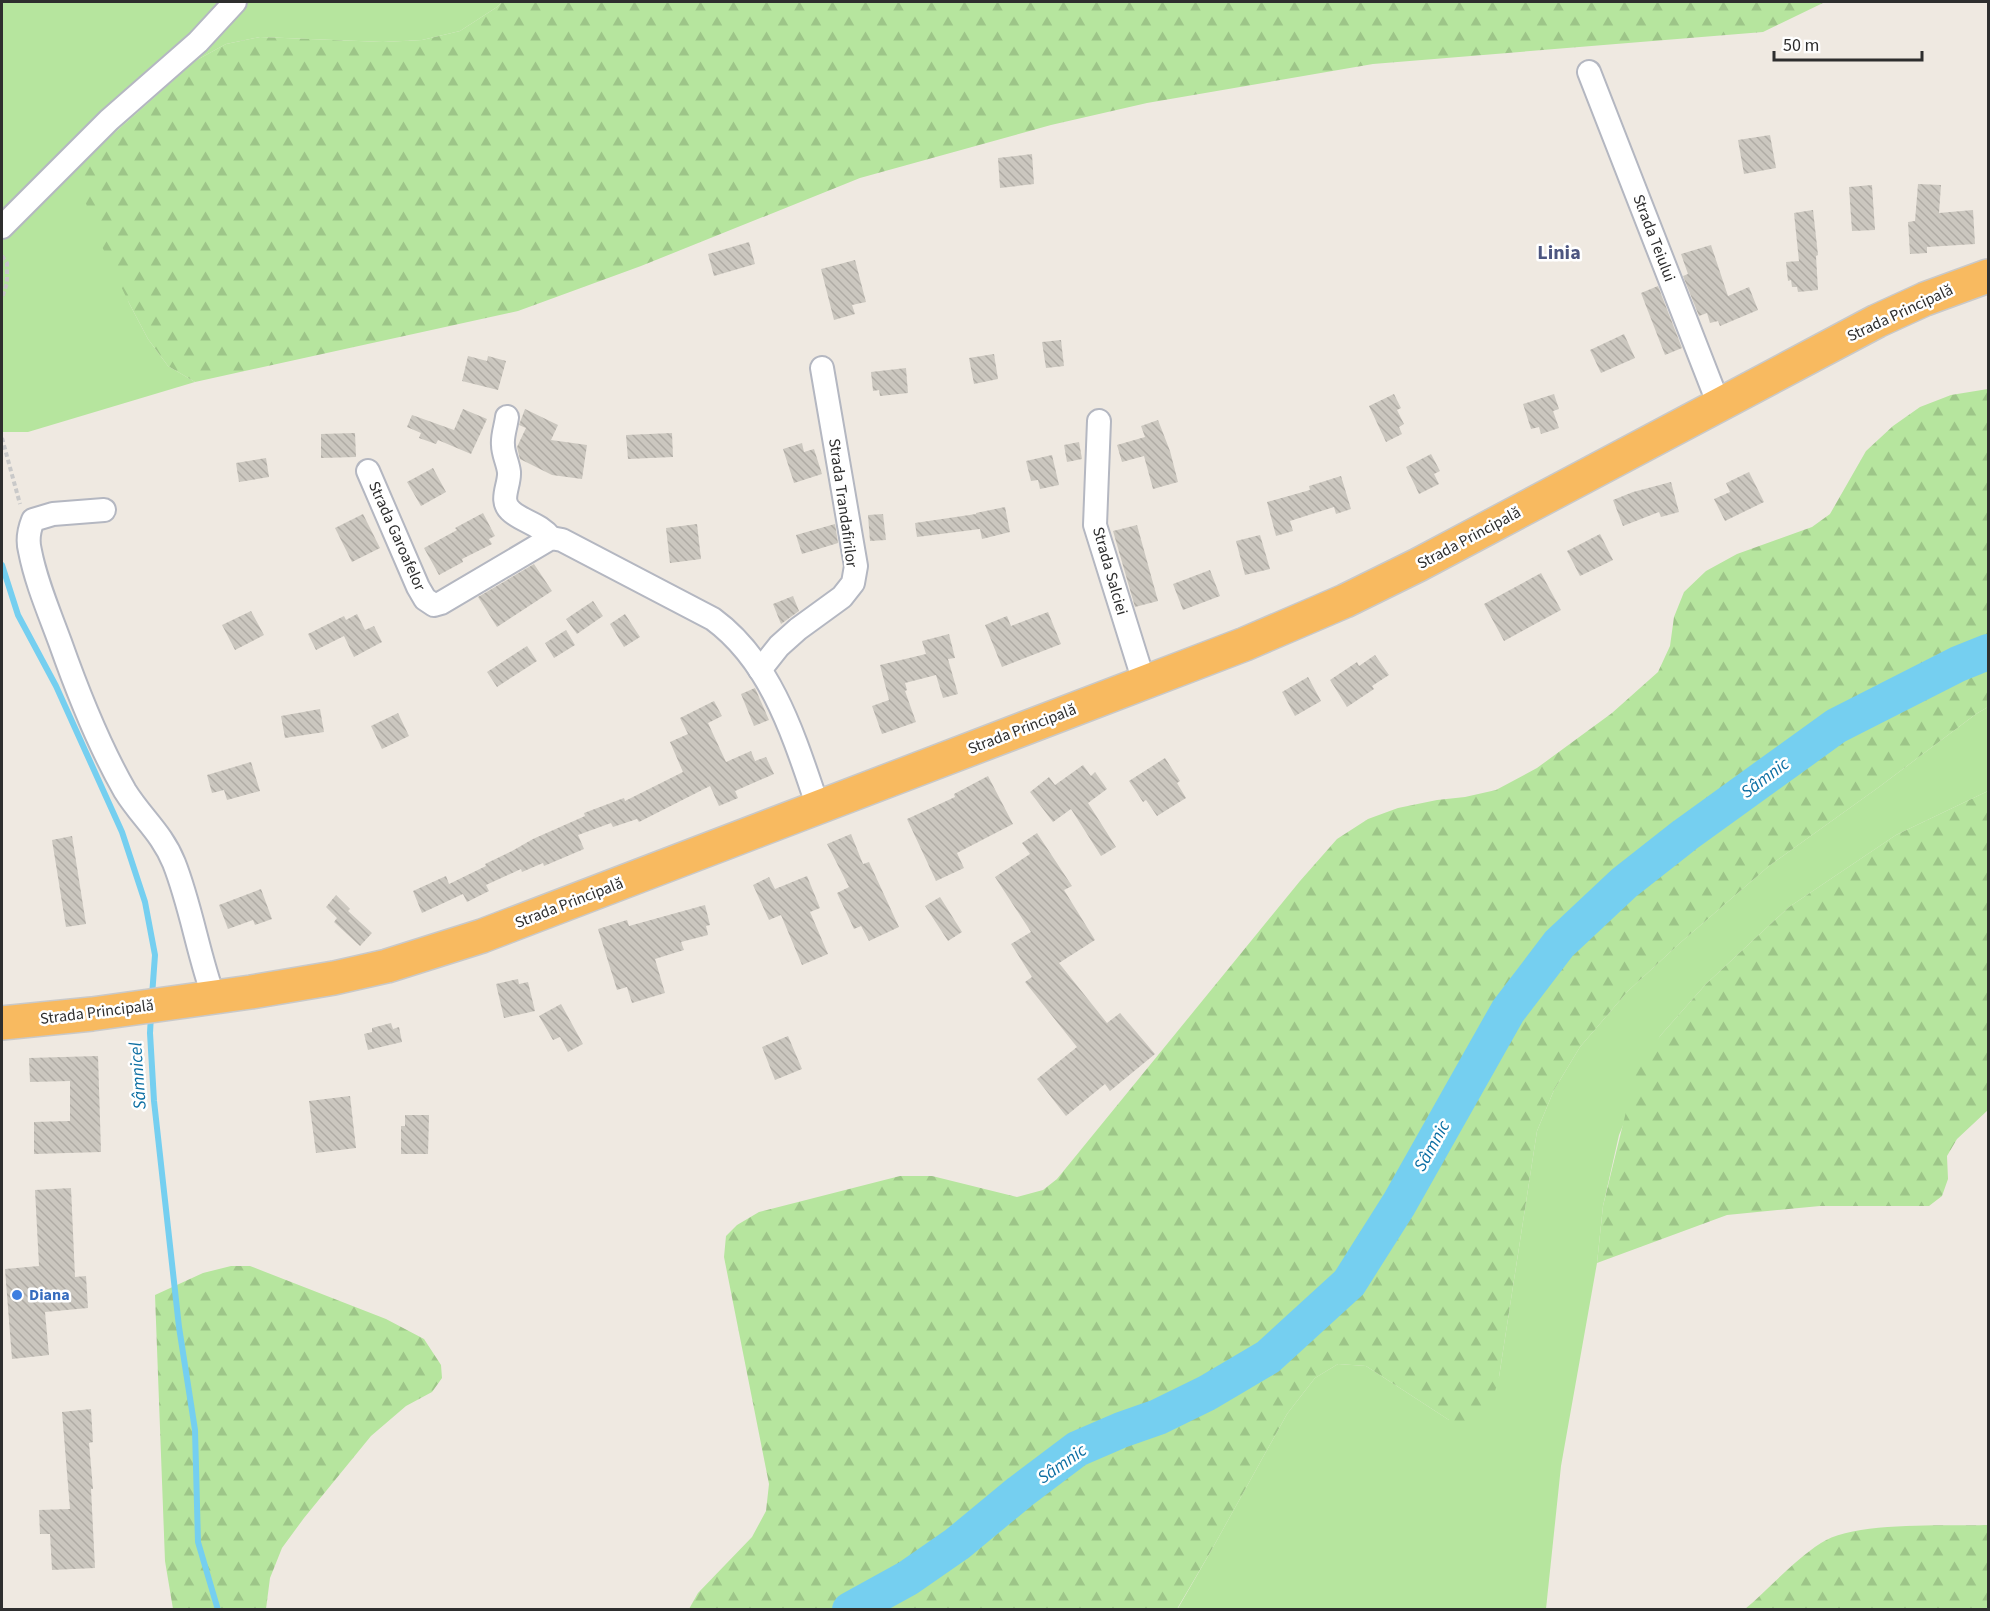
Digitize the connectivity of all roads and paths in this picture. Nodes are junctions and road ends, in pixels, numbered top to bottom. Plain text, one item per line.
1 (235, 2) edge
2 (1589, 72) dead end
3 (2, 227) edge
4 (2, 256) edge
5 (1989, 276) edge
6 (2, 298) edge
7 (822, 368) dead end
8 (1719, 405) junction
9 (507, 417) dead end
10 (1099, 421) dead end
11 (2, 438) edge
12 (368, 471) dead end
13 (21, 505) dead end
14 (104, 510) dead end
15 (551, 538) junction
16 (760, 670) junction
17 (1144, 682) junction
18 (818, 807) junction
19 (214, 998) junction
20 (2, 1023) edge

1 - 3 street
2 - 8 street, Strada Teiului
4 - 6 path
5 - 8 highway, Strada Principală
7 - 16 street, Strada Trandafirilor
8 - 17 highway, Strada Principală
9 - 15 street
10 - 17 street, Strada Salciei
11 - 13 path
12 - 15 street, Strada Garoafelor
14 - 19 street
15 - 16 street
16 - 18 street
17 - 18 highway, Strada Principală
18 - 19 highway, Strada Principală
19 - 20 highway, Strada Principală

